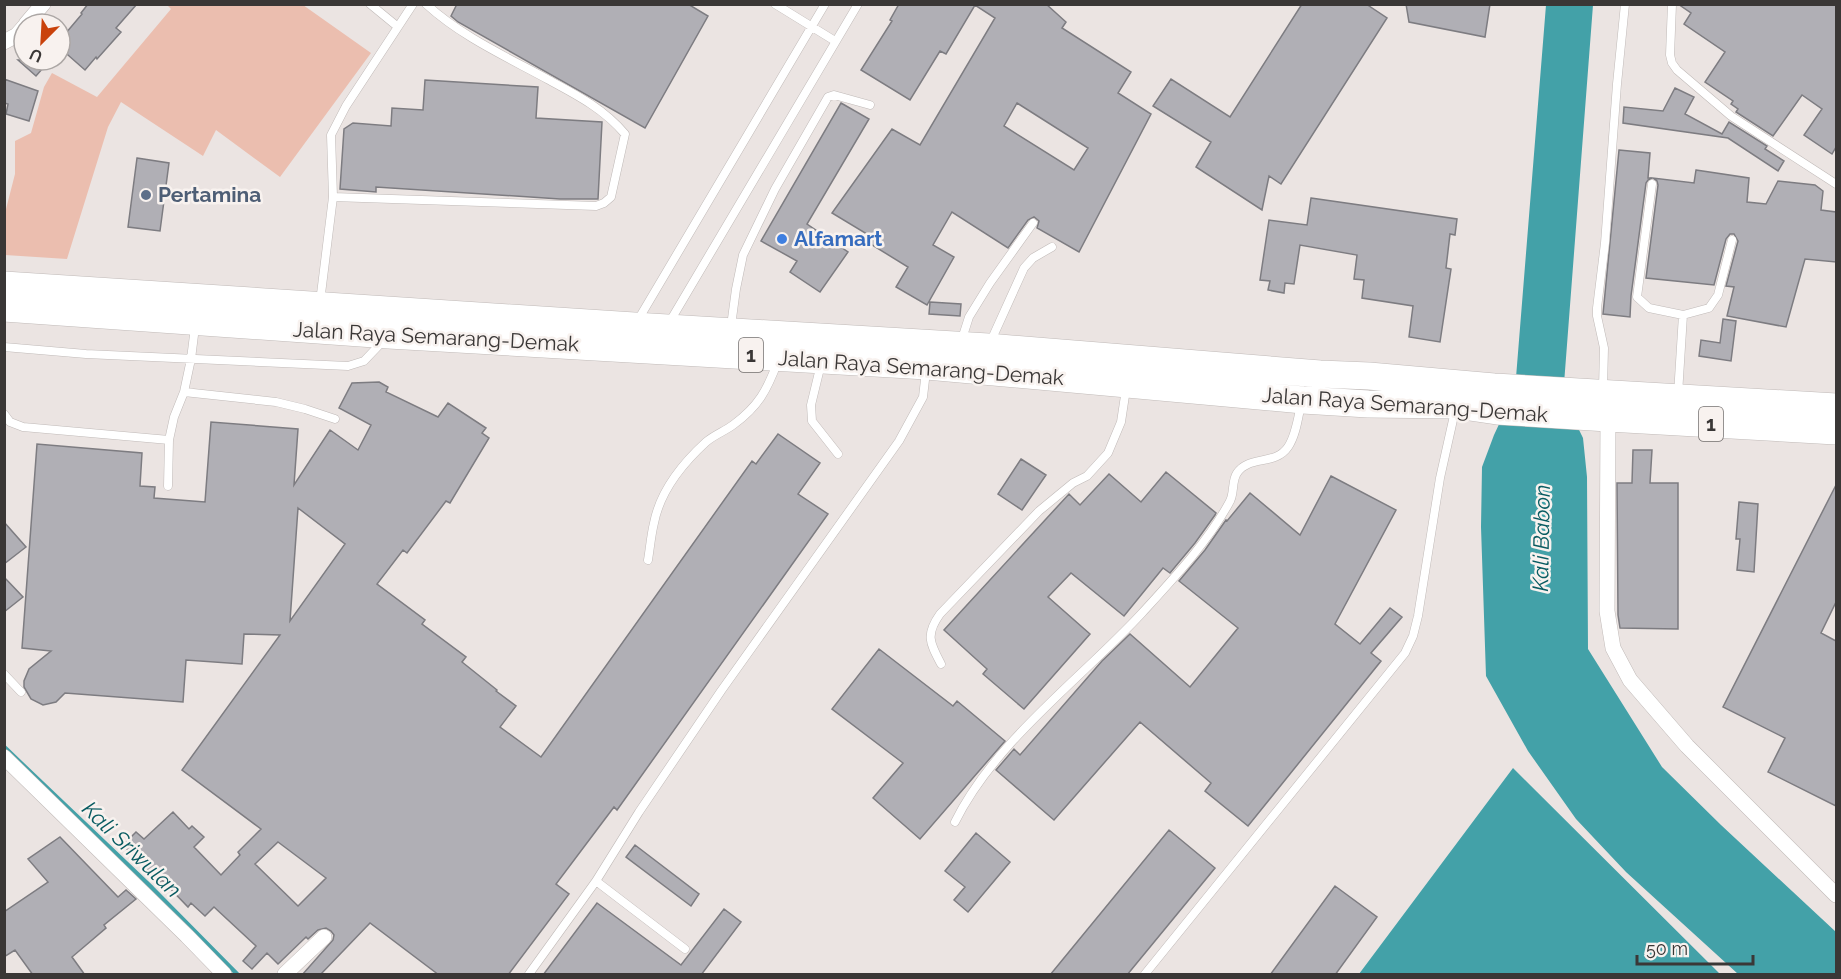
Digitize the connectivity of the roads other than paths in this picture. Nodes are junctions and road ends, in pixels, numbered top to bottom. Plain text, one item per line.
1 (370, 4) edge
2 (413, 4) edge
3 (426, 4) edge
4 (775, 4) edge
5 (825, 4) edge
6 (858, 4) edge
7 (1625, 4) edge
8 (1672, 4) edge
9 (812, 26) junction
10 (398, 27) junction
11 (835, 41) junction
12 (870, 105) dead end
13 (1652, 184) dead end
14 (1836, 184) edge
15 (333, 197) junction
16 (1033, 223) dead end
17 (1732, 240) dead end
18 (1052, 247) dead end
19 (4, 285) edge
20 (320, 306) junction
21 (4, 308) edge
22 (1683, 315) junction
23 (195, 322) junction
24 (634, 326) junction
25 (665, 327) junction
26 (730, 331) junction
27 (389, 335) junction
28 (960, 345) junction
29 (4, 347) edge
30 (988, 347) junction
31 (780, 357) junction
32 (191, 359) junction
33 (822, 360) junction
34 (927, 366) junction
35 (1127, 384) junction
36 (1678, 389) junction
37 (184, 392) junction
38 (1496, 399) junction
39 (1303, 400) junction
40 (1456, 405) junction
41 (1596, 405) junction
42 (1836, 407) edge
43 (4, 414) edge
44 (335, 419) dead end
45 (1836, 431) edge
46 (169, 440) junction
47 (838, 454) dead end
48 (168, 486) dead end
49 (648, 560) dead end
50 (941, 664) dead end
51 (4, 674) edge
52 (21, 692) dead end
53 (4, 757) edge
54 (955, 822) dead end
55 (596, 881) junction
56 (1836, 895) edge
57 (324, 937) dead end
58 (685, 949) dead end
59 (224, 975) edge
60 (285, 975) edge
61 (529, 975) edge
62 (1145, 975) edge

1 - 10 lane
2 - 10 lane
3 - 15 lane
4 - 9 lane
5 - 9 lane
6 - 11 lane
7 - 41 lane
8 - 14 lane
9 - 11 lane
9 - 24 lane
10 - 15 lane
11 - 25 lane
12 - 26 lane
13 - 22 lane
15 - 20 lane
16 - 28 lane
17 - 22 lane
18 - 30 lane
19 - 20 highway, Jalan Raya Semarang-Demak / 1
20 - 24 highway, Jalan Raya Semarang-Demak / 1
21 - 23 highway, Jalan Raya Semarang-Demak / 1
22 - 36 lane
23 - 27 highway, Jalan Raya Semarang-Demak / 1
23 - 32 lane
24 - 25 highway, Jalan Raya Semarang-Demak / 1
25 - 26 highway, Jalan Raya Semarang-Demak / 1
26 - 28 highway, Jalan Raya Semarang-Demak / 1
27 - 31 highway, Jalan Raya Semarang-Demak / 1
27 - 32 lane
28 - 30 highway, Jalan Raya Semarang-Demak / 1
29 - 32 lane
30 - 38 highway, Jalan Raya Semarang-Demak / 1
31 - 33 highway, Jalan Raya Semarang-Demak / 1
31 - 49 lane
32 - 37 lane
33 - 34 highway, Jalan Raya Semarang-Demak / 1
33 - 47 lane
34 - 35 highway, Jalan Raya Semarang-Demak / 1
34 - 55 lane
35 - 39 highway, Jalan Raya Semarang-Demak / 1
35 - 50 lane
36 - 41 highway, Jalan Raya Semarang-Demak / 1
36 - 42 highway, Jalan Raya Semarang-Demak / 1
37 - 44 lane
37 - 46 lane
38 - 40 highway, Jalan Raya Semarang-Demak / 1
38 - 41 highway, Jalan Raya Semarang-Demak / 1
39 - 40 highway, Jalan Raya Semarang-Demak / 1
39 - 54 lane
40 - 62 lane
41 - 45 highway, Jalan Raya Semarang-Demak / 1
41 - 56 street
43 - 46 lane
46 - 48 lane
51 - 52 lane
53 - 59 street
55 - 58 lane
55 - 61 lane
57 - 60 street

